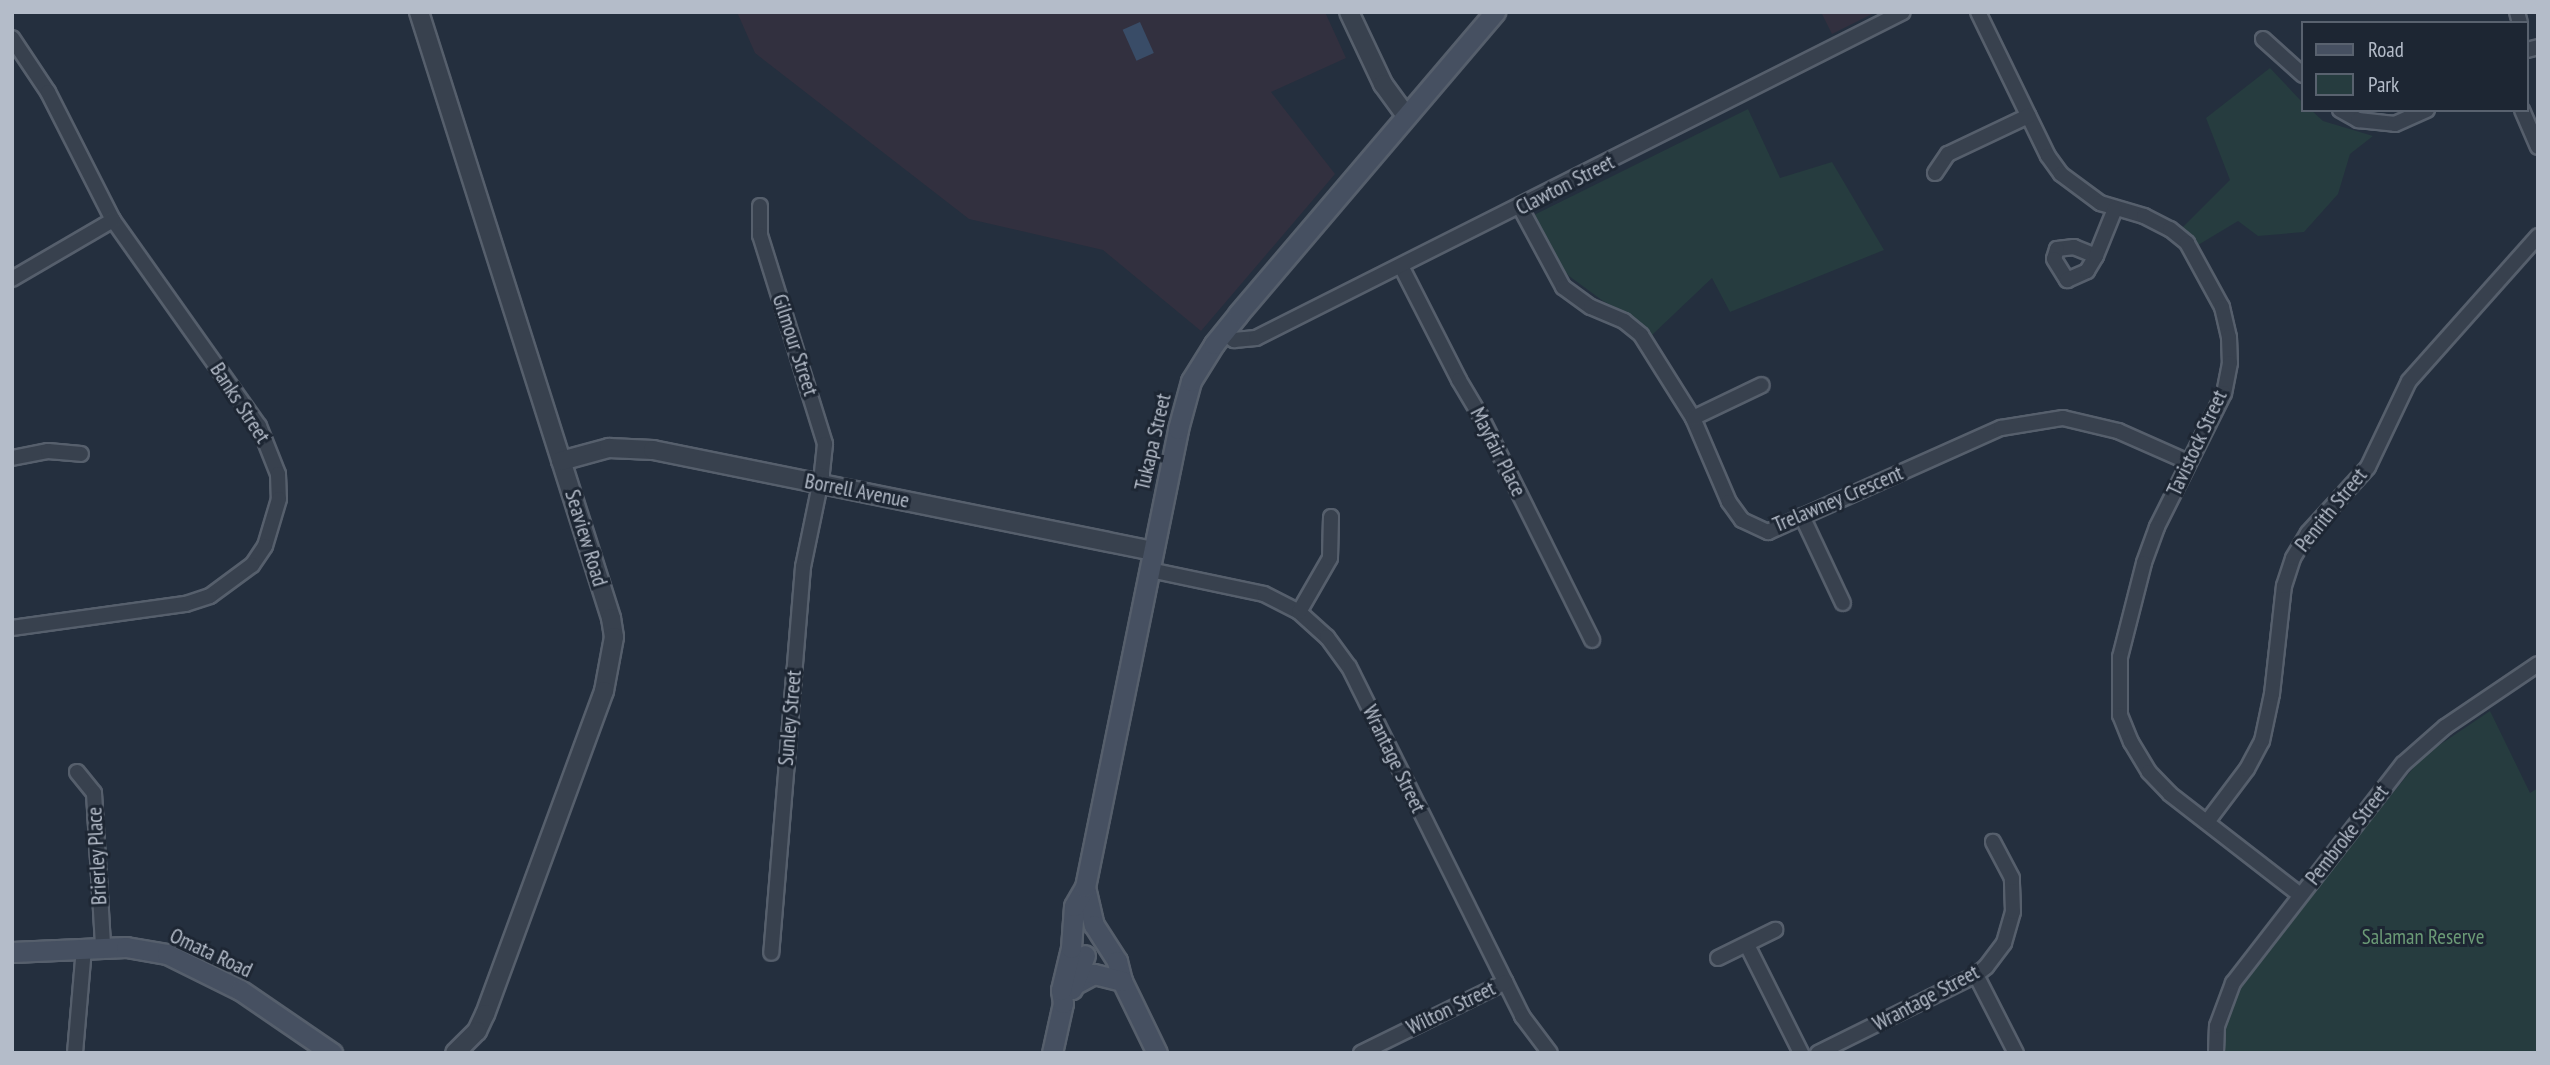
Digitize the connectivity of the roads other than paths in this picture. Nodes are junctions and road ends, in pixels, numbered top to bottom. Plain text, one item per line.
1 (419, 12) edge
2 (1349, 12) edge
3 (1495, 12) edge
4 (1903, 12) edge
5 (1978, 12) edge
6 (12, 38) edge
7 (2263, 39) dead end
8 (2302, 74) edge
9 (2344, 112) edge
10 (2422, 112) edge
11 (2523, 112) edge
12 (1406, 116) junction
13 (2028, 116) junction
14 (2538, 147) edge
15 (1934, 173) dead end
16 (760, 206) dead end
17 (1520, 207) junction
18 (2115, 209) junction
19 (113, 220) junction
20 (2538, 236) edge
21 (2096, 256) dead end
22 (1401, 266) junction
23 (12, 279) edge
24 (1223, 332) junction
25 (1762, 385) dead end
26 (1693, 418) junction
27 (82, 454) dead end
28 (12, 458) edge
29 (561, 460) junction
30 (2188, 462) junction
31 (820, 484) junction
32 (1802, 516) junction
33 (1331, 517) dead end
34 (1151, 561) junction
35 (1843, 603) dead end
36 (1299, 612) junction
37 (12, 628) edge
38 (1592, 640) dead end
39 (2538, 664) edge
40 (78, 772) dead end
41 (2207, 822) junction
42 (1993, 842) dead end
43 (2300, 895) junction
44 (1775, 930) dead end
45 (1087, 942) junction
46 (1747, 945) junction
47 (94, 947) junction
48 (12, 951) edge
49 (771, 953) dead end
50 (1718, 958) dead end
51 (1976, 975) junction
52 (1122, 981) junction
53 (1505, 982) junction
54 (1075, 984) junction
55 (1063, 1003) junction
56 (75, 1053) edge
57 (332, 1053) edge
58 (455, 1053) edge
59 (1052, 1053) edge
60 (1157, 1053) edge
61 (1361, 1053) edge
62 (1550, 1053) edge
63 (1801, 1053) edge
64 (1818, 1053) edge
65 (2016, 1053) edge
66 (2216, 1053) edge

1 - 29 street, Seaview Road
2 - 12 street
3 - 12 main road, Tukapa Street
4 - 17 street, Clawton Street
5 - 13 street, Tavistock Street
6 - 19 street, Banks Street
7 - 8 street
9 - 10 street
11 - 14 street
12 - 24 main road, Tukapa Street
13 - 15 street
13 - 18 street, Tavistock Street
16 - 31 street, Gilmour Street
17 - 22 street, Clawton Street
17 - 26 street, Trelawney Crescent
18 - 21 street
18 - 30 street, Tavistock Street
19 - 23 street
19 - 37 street, Banks Street
20 - 41 street, Penrith Street
22 - 24 street, Clawton Street
22 - 38 street, Mayfair Place
24 - 34 main road, Tukapa Street
25 - 26 street
26 - 32 street, Trelawney Crescent
27 - 28 street
29 - 31 street, Borrell Avenue
29 - 58 street, Seaview Road
30 - 32 street, Trelawney Crescent
30 - 41 street, Tavistock Street
31 - 34 street, Borrell Avenue
31 - 49 street, Sunley Street
32 - 35 street
33 - 36 street
34 - 36 street, Wrantage Street
34 - 45 main road, Tukapa Street
36 - 53 street, Wrantage Street
39 - 43 street, Pembroke Street
40 - 47 street, Brierley Place
41 - 43 street, Tavistock Street
42 - 51 street, Wrantage Street
43 - 66 street, Pembroke Street
44 - 46 street
45 - 52 main road
45 - 54 main road
45 - 55 main road
46 - 50 street
46 - 63 street
47 - 48 main road, Omata Road
47 - 56 street, Brierley Place
47 - 57 main road, Omata Road
51 - 64 street, Wrantage Street
51 - 65 street
52 - 54 main road
52 - 60 main road
53 - 61 street, Wilton Street
53 - 62 street, Wrantage Street
54 - 55 main road
55 - 59 main road

